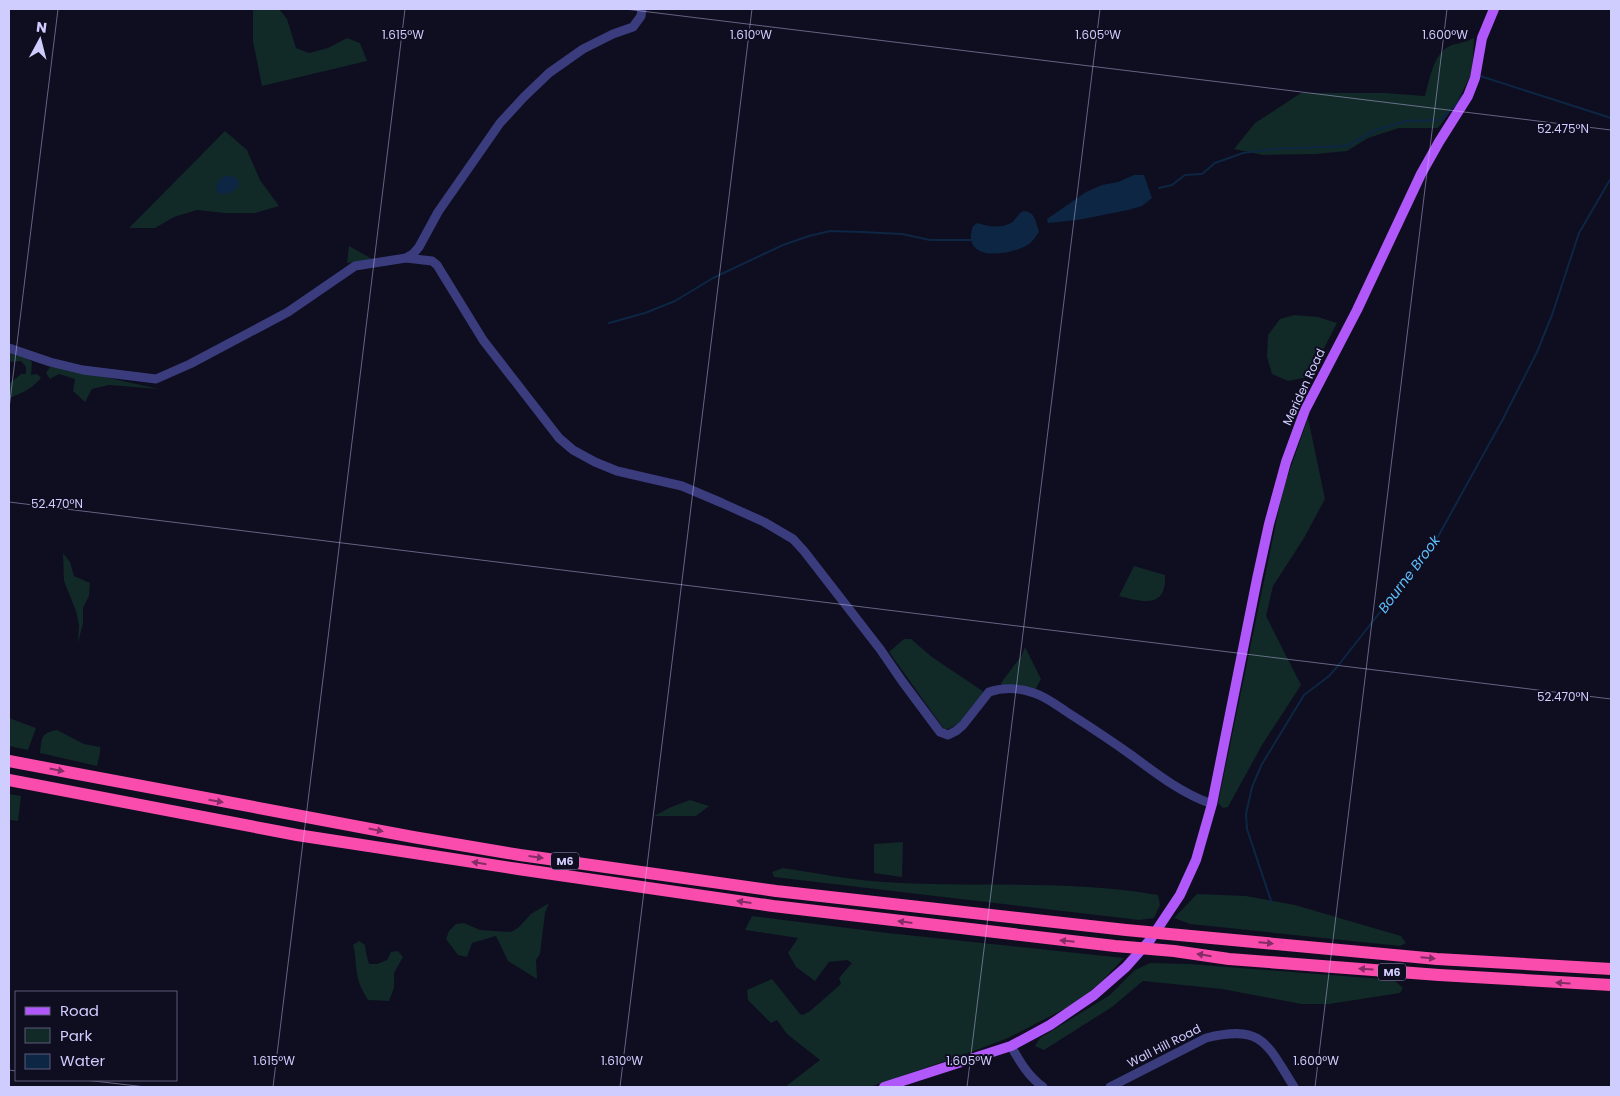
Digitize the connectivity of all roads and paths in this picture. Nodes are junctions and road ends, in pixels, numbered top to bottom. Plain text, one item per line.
1 (642, 9) edge
2 (1494, 9) edge
3 (419, 247) junction
4 (406, 258) junction
5 (432, 261) junction
6 (9, 348) edge
7 (9, 761) edge
8 (9, 780) edge
9 (1212, 804) junction
10 (1611, 970) edge
11 (1611, 986) edge
12 (1011, 1046) junction
13 (884, 1087) edge
14 (1043, 1087) edge
15 (1110, 1087) edge
16 (1294, 1087) edge

1 - 3 street
2 - 9 main road, Meriden Road
3 - 4 street
3 - 5 street
4 - 5 street
4 - 6 street
5 - 9 street
7 -> 10 highway, M6
11 -> 8 highway, M6
9 - 12 main road, Meriden Road
12 - 13 main road, Meriden Road
12 - 14 street
15 - 16 street, Wall Hill Road

